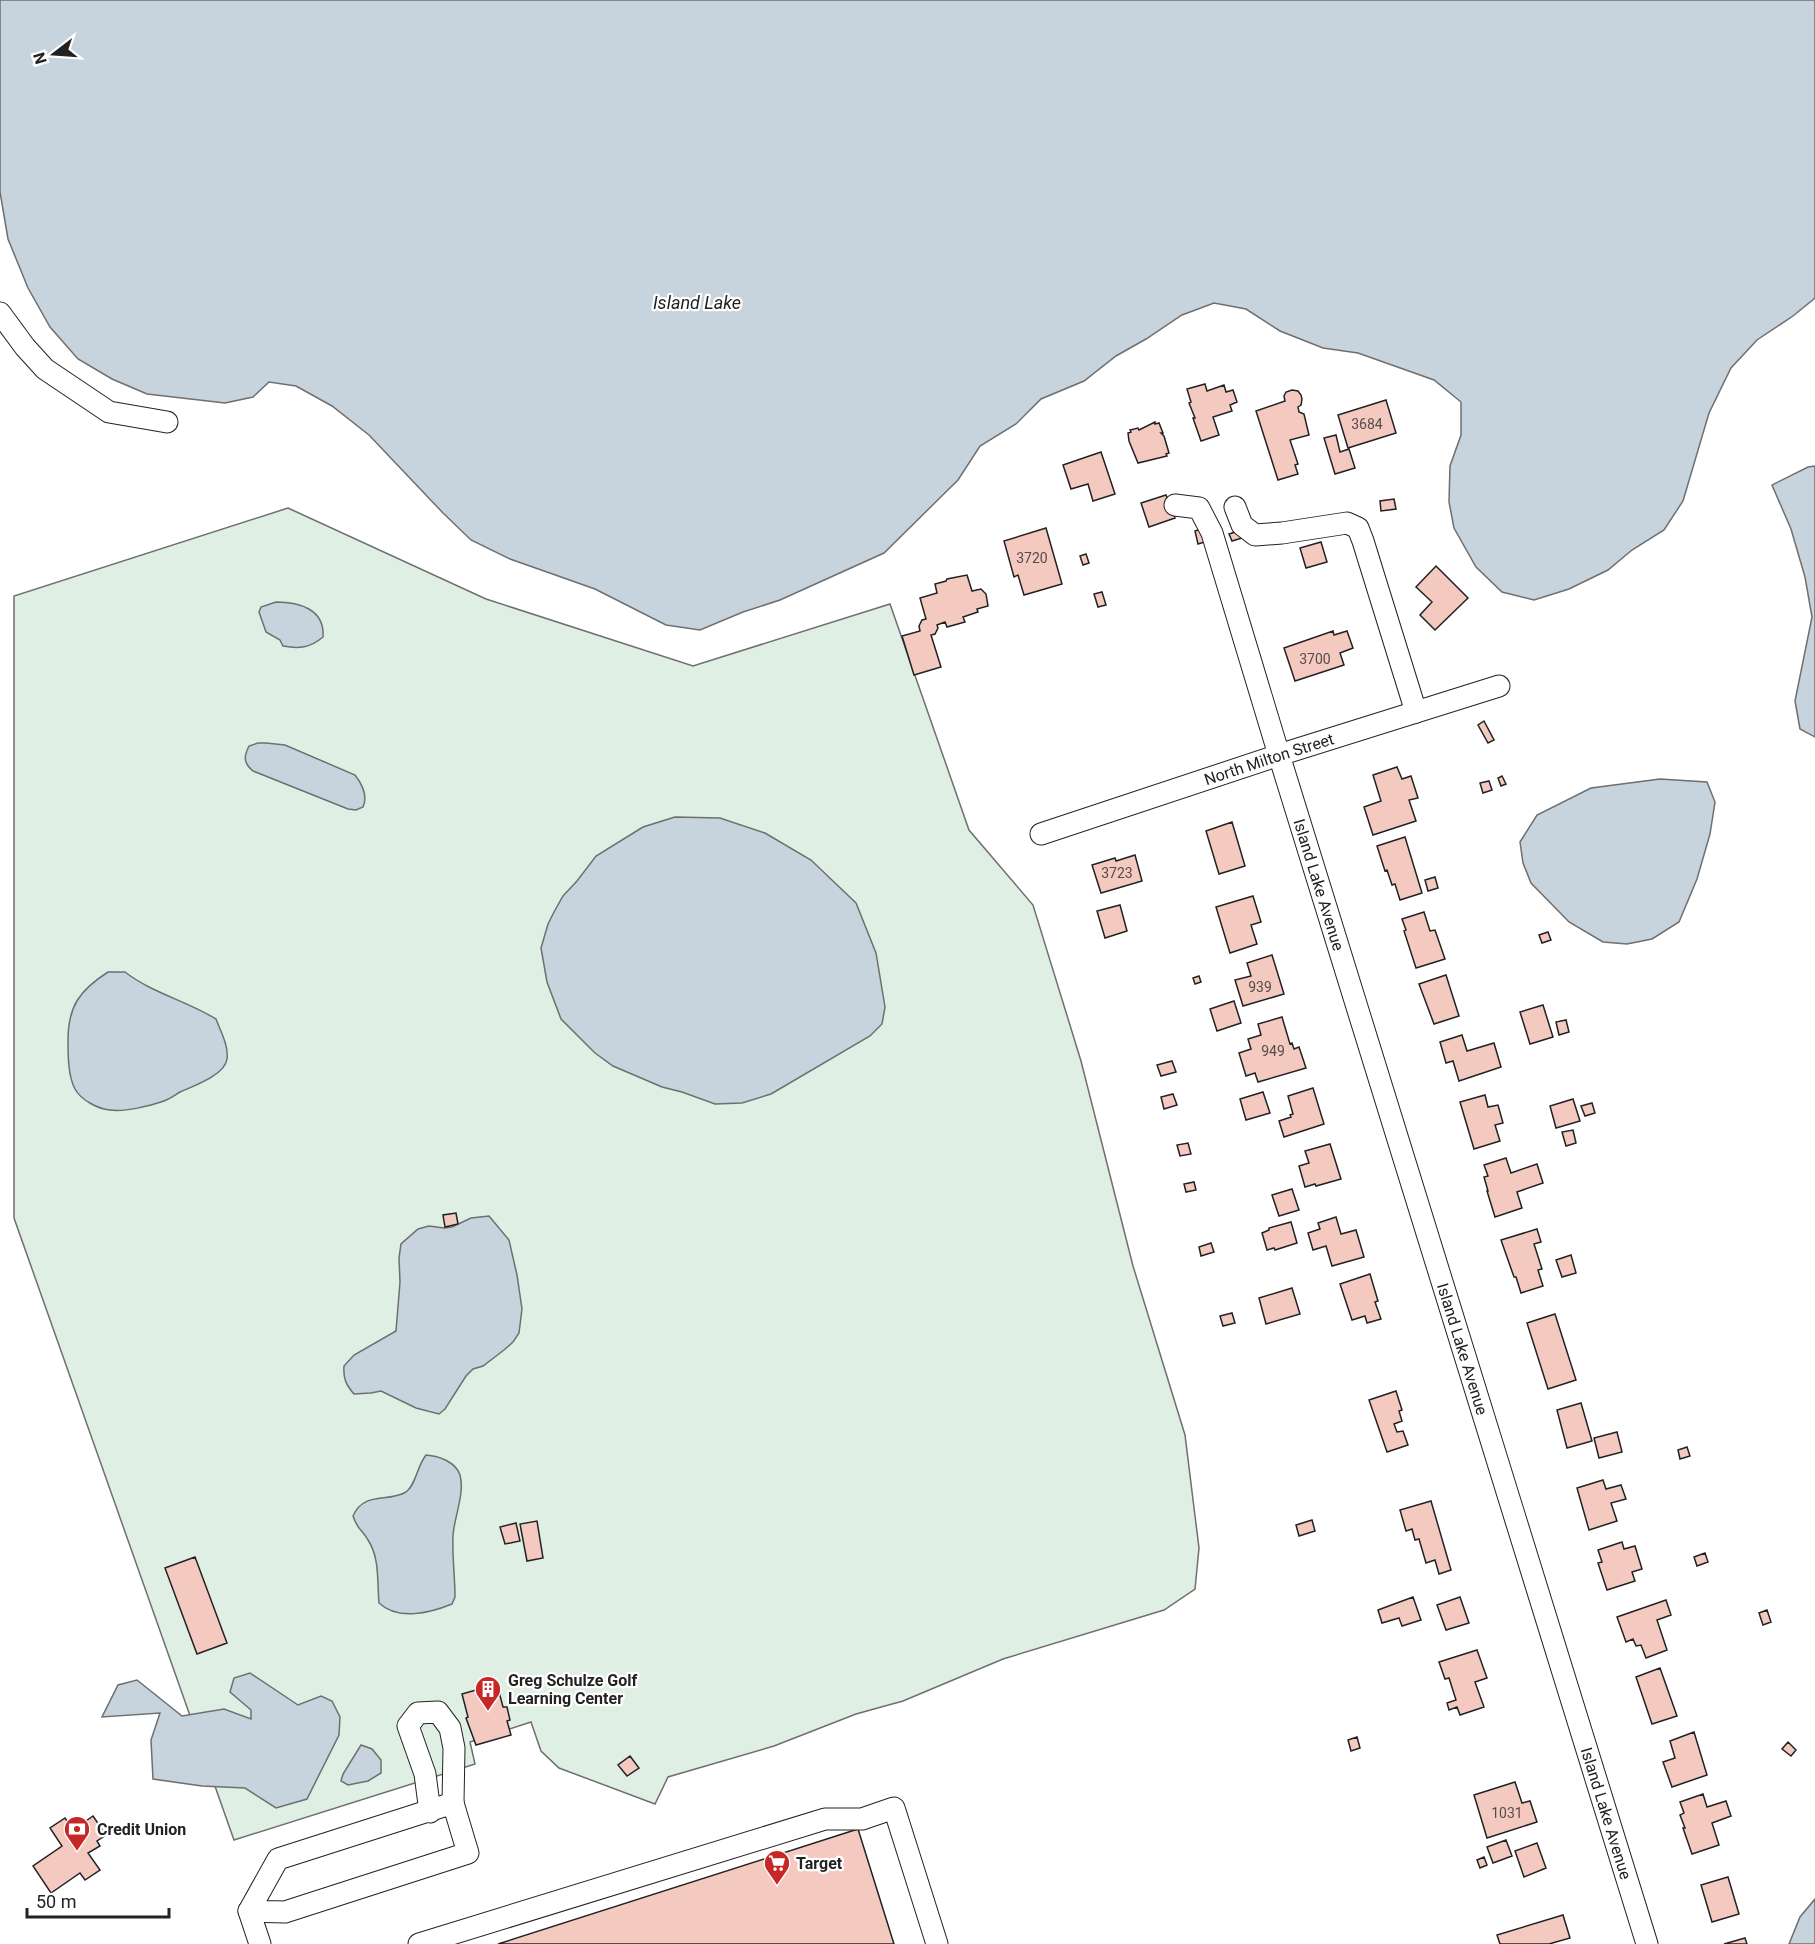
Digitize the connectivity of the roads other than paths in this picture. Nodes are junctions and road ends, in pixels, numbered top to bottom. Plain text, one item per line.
1 (0, 313) edge
2 (167, 422) dead end
3 (1175, 505) dead end
4 (1235, 507) dead end
5 (1499, 686) dead end
6 (1416, 712) junction
7 (1279, 755) junction
8 (1041, 834) dead end
9 (453, 1803) junction
10 (430, 1812) junction
11 (249, 1911) junction
12 (260, 1944) edge
13 (419, 1944) edge
14 (937, 1944) edge
15 (1647, 1944) edge

1 - 2 street
3 - 7 street, Island Lake Avenue
4 - 6 street
5 - 6 street, North Milton Street
6 - 7 street, North Milton Street
7 - 8 street, North Milton Street
7 - 15 street, Island Lake Avenue
9 - 10 street
9 - 10 street
9 - 11 street
10 - 11 street
11 - 12 street
13 - 14 street

